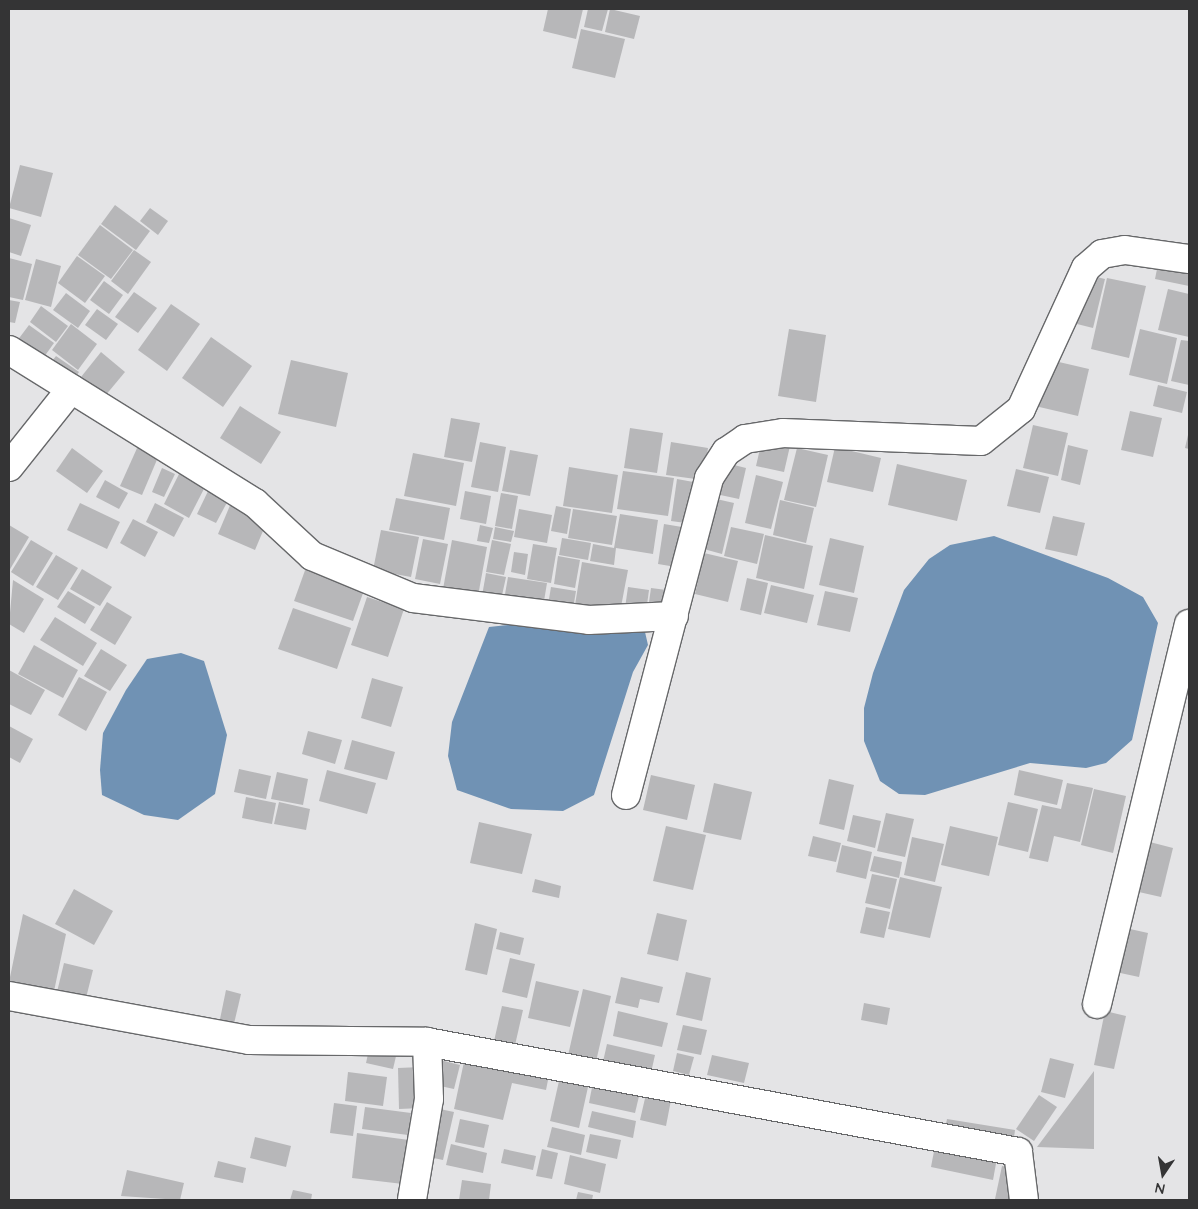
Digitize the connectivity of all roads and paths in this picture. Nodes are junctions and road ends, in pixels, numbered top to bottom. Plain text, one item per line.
1 (1189, 259) edge
2 (9, 350) edge
3 (71, 389) junction
4 (9, 467) edge
5 (674, 616) junction
6 (1189, 624) edge
7 (626, 795) dead end
8 (9, 996) edge
9 (1097, 1004) dead end
10 (427, 1042) junction
11 (412, 1200) edge
12 (1024, 1200) edge

1 - 5 street
2 - 3 street
3 - 4 street
3 - 5 street
5 - 7 street
6 - 9 street
8 - 10 street
10 - 11 street
10 - 12 street

